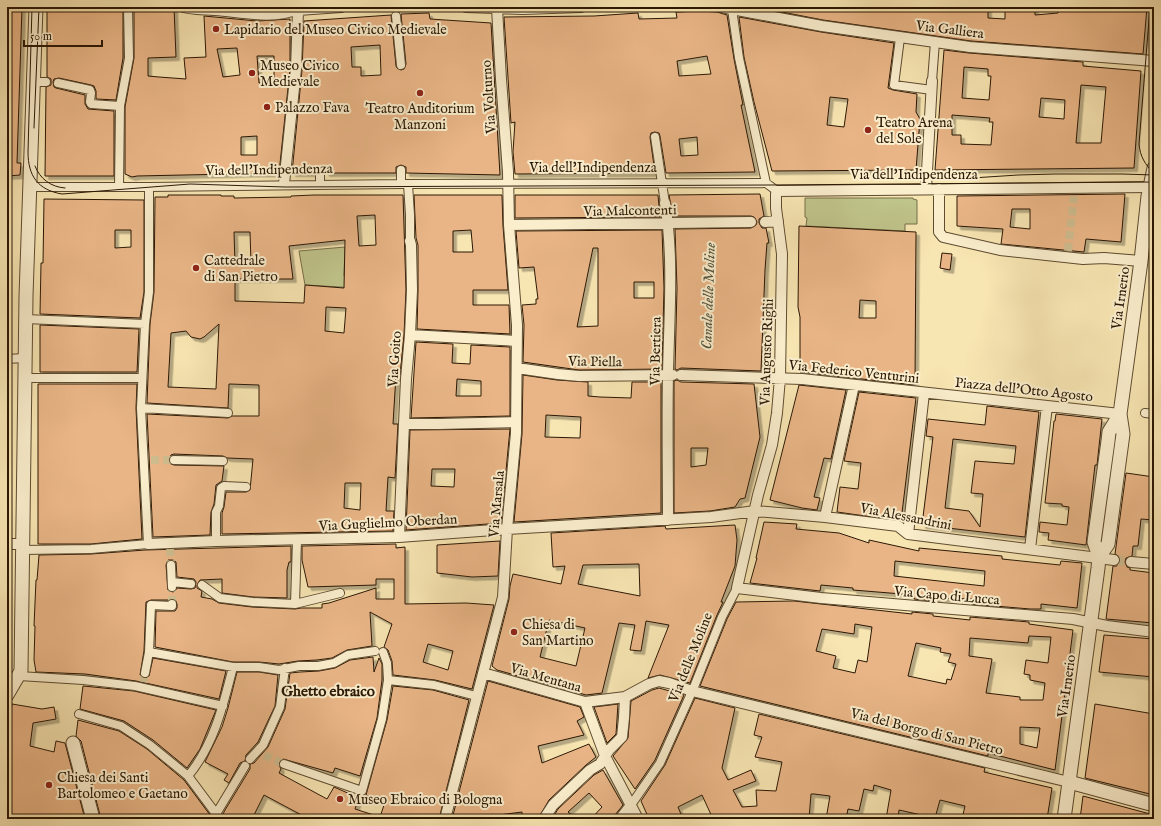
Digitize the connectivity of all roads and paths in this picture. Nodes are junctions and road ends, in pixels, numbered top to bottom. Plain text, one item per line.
1 (36, 7) edge
2 (128, 7) edge
3 (181, 7) edge
4 (341, 7) edge
5 (466, 7) edge
6 (581, 7) edge
7 (720, 7) edge
8 (296, 8) edge
9 (497, 8) junction
10 (732, 9) junction
11 (396, 16) dead end
12 (900, 38) junction
13 (935, 42) junction
14 (1154, 61) edge
15 (401, 65) dead end
16 (33, 82) junction
17 (46, 82) dead end
18 (58, 83) dead end
19 (932, 85) junction
20 (120, 106) junction
21 (655, 137) dead end
22 (1154, 168) edge
23 (401, 170) dead end
24 (320, 171) dead end
25 (508, 183) junction
26 (662, 183) junction
27 (766, 183) junction
28 (284, 184) junction
29 (320, 184) junction
30 (404, 184) junction
31 (30, 187) junction
32 (119, 187) junction
33 (149, 187) junction
34 (1152, 187) edge
35 (926, 190) junction
36 (939, 190) junction
37 (777, 191) junction
38 (666, 204) joint
39 (778, 221) junction
40 (751, 222) dead end
41 (765, 222) dead end
42 (669, 223) junction
43 (509, 225) junction
44 (410, 241) joint
45 (1141, 261) junction
46 (25, 319) junction
47 (145, 324) junction
48 (410, 335) junction
49 (517, 341) junction
50 (24, 358) junction
51 (7, 359) edge
52 (517, 368) junction
53 (674, 375) junction
54 (24, 378) junction
55 (142, 378) junction
56 (780, 378) junction
57 (854, 385) junction
58 (924, 393) junction
59 (1047, 406) junction
60 (141, 408) junction
61 (228, 413) dead end
62 (1145, 413) dead end
63 (1120, 414) junction
64 (1154, 414) edge
65 (516, 422) junction
66 (404, 424) junction
67 (174, 460) tunnel mouth
68 (223, 461) dead end
69 (246, 487) dead end
70 (755, 511) junction
71 (825, 517) junction
72 (668, 520) junction
73 (507, 529) junction
74 (908, 534) junction
75 (399, 537) junction
76 (296, 540) junction
77 (216, 541) junction
78 (7, 544) edge
79 (148, 544) junction
80 (22, 547) junction
81 (1030, 549) junction
82 (1099, 557) junction
83 (1114, 560) tunnel mouth
84 (1131, 562) tunnel mouth
85 (1154, 564) edge
86 (171, 565) tunnel mouth
87 (191, 584) dead end
88 (202, 586) dead end
89 (737, 588) junction
90 (340, 593) dead end
91 (172, 604) dead end
92 (295, 604) junction
93 (1090, 623) junction
94 (1154, 632) edge
95 (149, 652) junction
96 (233, 668) junction
97 (285, 668) junction
98 (145, 673) tunnel mouth
99 (483, 673) junction
100 (14, 680) edge
101 (388, 680) junction
102 (692, 691) junction
103 (7, 695) edge
104 (476, 696) junction
105 (625, 697) junction
106 (585, 702) junction
107 (223, 706) junction
108 (80, 714) dead end
109 (73, 743) dead end
110 (605, 756) junction
111 (250, 759) dead end
112 (284, 764) tunnel mouth
113 (246, 766) dead end
114 (188, 776) junction
115 (1069, 782) junction
116 (631, 805) junction
117 (1154, 805) edge
118 (218, 816) edge
119 (93, 819) edge
120 (445, 819) edge
121 (544, 819) edge
122 (620, 819) edge
123 (638, 819) edge
124 (1064, 819) edge

1 - 16 street
2 - 20 street
3 - 8 street
4 - 8 street
5 - 9 street
6 - 9 street
7 - 10 street, Via Galliera
8 - 28 street
9 - 25 street, Via Volturno
10 - 12 street, Via Galliera
10 - 27 street
11 - 15 street
12 - 13 street, Via Galliera
12 - 19 street
13 - 14 street, Via Galliera
13 - 19 street
16 - 17 street
16 - 31 street
18 - 20 street
19 - 35 street
20 - 32 street
21 - 26 street, Via Bertiera
22 - 34 street, Via Irnerio
23 - 30 street, Via Goito
24 - 29 street
25 - 26 street, Via dell'Indipendenza
25 - 30 street, Via dell'Indipendenza
25 - 43 street, Via Marsala
26 - 27 street, Via dell'Indipendenza
26 - 38 street, Via Bertiera
27 - 37 street
28 - 29 street, Via dell'Indipendenza
28 - 33 street, Via dell'Indipendenza
29 - 30 street, Via dell'Indipendenza
30 - 44 street, Via Goito
31 - 32 street, Via dell'Indipendenza
31 - 46 street
32 - 33 street, Via dell'Indipendenza
33 - 47 street
34 - 36 street, Via dell'Indipendenza
34 - 45 street, Via Irnerio
35 - 36 street, Via dell'Indipendenza
35 - 37 street, Via dell'Indipendenza
36 - 45 street
37 - 39 street, Via Augusto Righi
38 - 42 street, Via Bertiera
39 - 41 street
39 - 56 street, Via Augusto Righi
40 - 42 street, Via Malcontenti
42 - 43 street, Via Malcontenti
42 - 53 street, Via Bertiera
43 - 49 street, Via Marsala
44 - 48 street, Via Goito
45 - 63 street, Via Irnerio
46 - 47 street
46 - 50 street
47 - 55 street
48 - 49 street
48 - 66 street, Via Goito
49 - 52 street, Via Marsala
50 - 51 street
50 - 54 street
52 - 53 street, Via Piella
52 - 65 street, Via Marsala
53 - 56 street, Via Piella
53 - 72 street, Via Bertiera
54 - 55 street
54 - 80 street
55 - 60 street
56 - 57 street, Via Federico Venturini
56 - 70 street, Via Augusto Righi
57 - 58 street, Via Federico Venturini
57 - 71 street
58 - 59 street, Piazza dell'Otto Agosto
58 - 74 street
59 - 63 street, Piazza dell'Otto Agosto
59 - 81 street
60 - 61 street
60 - 79 street
62 - 64 street
63 - 82 street, Via Irnerio
65 - 66 street
65 - 73 street, Via Marsala
66 - 75 street, Via Goito
67 - 68 street
69 - 77 street
70 - 71 street, Via Alessandrini
70 - 72 street, Via Guglielmo Oberdan
70 - 89 street, Via delle Moline
71 - 74 street, Via Alessandrini
72 - 73 street, Via Guglielmo Oberdan
73 - 75 street, Via Guglielmo Oberdan
73 - 99 street, Via Marsala
74 - 81 street, Via Alessandrini
75 - 76 street, Via Guglielmo Oberdan
76 - 77 street, Via Guglielmo Oberdan
76 - 92 street
77 - 79 street, Via Guglielmo Oberdan
78 - 80 street
79 - 80 street, Via Guglielmo Oberdan
80 - 100 street
81 - 82 street, Via Alessandrini
82 - 83 street, Via Alessandrini
82 - 93 street, Via Irnerio
84 - 85 street
86 - 87 street
88 - 92 street
89 - 93 street, Via Capo di Lucca
89 - 102 street, Via delle Moline
90 - 92 street
91 - 95 street
93 - 94 street, Via Capo di Lucca
93 - 115 street, Via Irnerio
95 - 96 street
95 - 98 street
96 - 97 street
96 - 107 street
97 - 101 street
97 - 111 street
99 - 104 street, Via Marsala
99 - 106 street, Via Mentana
100 - 103 street
100 - 107 street
101 - 104 street
101 - 112 street
102 - 105 street, Via Mentana
102 - 115 street, Via del Borgo di San Pietro
102 - 116 street, Via delle Moline
104 - 120 street, Via Marsala
105 - 106 street, Via Mentana
105 - 110 street
106 - 110 street
107 - 114 street
108 - 114 street
109 - 119 street
110 - 116 street
110 - 121 street
113 - 118 street
114 - 118 street
115 - 117 street, Via del Borgo di San Pietro
115 - 124 street, Via Irnerio
116 - 122 street
116 - 123 street

